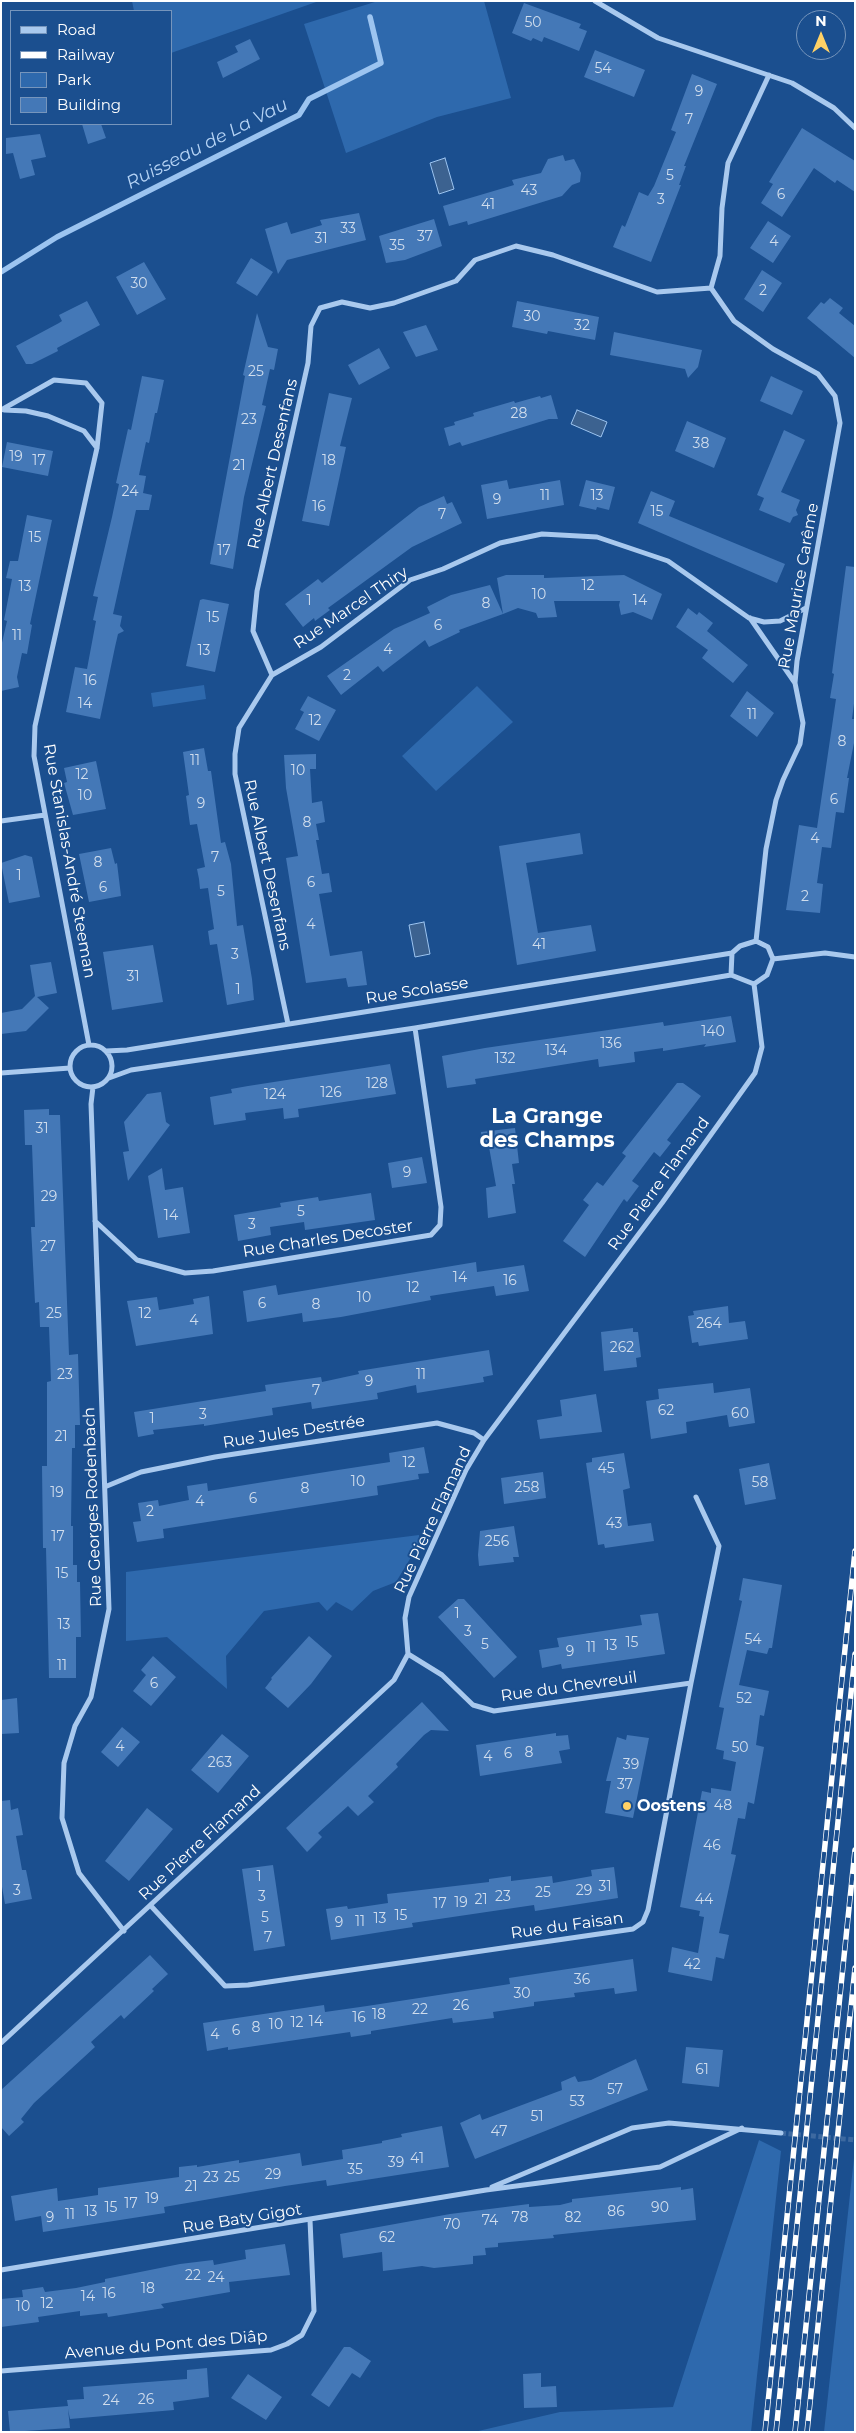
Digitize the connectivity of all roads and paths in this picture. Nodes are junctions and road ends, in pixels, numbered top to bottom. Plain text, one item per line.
1 (595, 1) edge
2 (769, 75) junction
3 (855, 128) edge
4 (711, 288) junction
5 (2, 410) edge
6 (97, 448) junction
7 (806, 608) junction
8 (750, 618) junction
9 (272, 675) junction
10 (796, 683) junction
11 (45, 815) junction
12 (1, 821) edge
13 (756, 941) junction
14 (732, 953) junction
15 (855, 957) edge
16 (773, 959) junction
17 (731, 975) junction
18 (754, 984) junction
19 (288, 1024) junction
20 (415, 1028) junction
21 (89, 1045) junction
22 (106, 1051) junction
23 (70, 1068) junction
24 (1, 1073) edge
25 (109, 1078) junction
26 (93, 1087) junction
27 (95, 1221) junction
28 (484, 1440) junction
29 (107, 1486) junction
30 (696, 1497) dead end
31 (408, 1654) junction
32 (691, 1683) junction
33 (151, 1906) junction
34 (124, 1930) junction
35 (1, 2044) edge
36 (742, 2128) junction
37 (781, 2133) tunnel mouth
38 (486, 2190) junction
39 (310, 2220) junction
40 (1, 2270) edge
41 (1, 2371) edge

1 - 2 street
2 - 3 street
2 - 4 street
4 - 7 street, Rue Maurice Carême
4 - 9 street, Rue Albert Desenfans
5 - 6 street, Rue Stanislas-André Steeman
5 - 6 street, Rue Stanislas-André Steeman
6 - 11 street, Rue Stanislas-André Steeman
7 - 8 street, Rue Marcel Thiry
7 - 10 street, Rue Maurice Carême
8 - 9 street, Rue Marcel Thiry
8 - 10 street, Rue Marcel Thiry
9 - 19 street, Rue Albert Desenfans
10 - 13 street, Rue Maurice Carême
11 - 12 street
11 - 21 street, Rue Stanislas-André Steeman
13 - 14 street
13 - 16 street
14 - 17 street
14 - 19 street, Rue Scolasse
15 - 16 street
16 - 18 street
17 - 18 street
17 - 20 street
18 - 28 street, Rue Pierre Flamand
19 - 22 street, Rue Scolasse
20 - 25 street
20 - 27 street, Rue Charles Decoster
21 - 22 street
21 - 23 street
22 - 25 street
23 - 24 street
23 - 26 street
25 - 26 street
26 - 27 street, Rue Georges Rodenbach
27 - 29 street, Rue Georges Rodenbach
28 - 29 street, Rue Jules Destrée
28 - 31 street, Rue Pierre Flamand
29 - 34 street, Rue Georges Rodenbach
30 - 32 street, Rue du Faisan
31 - 32 street, Rue du Chevreuil
31 - 33 street, Rue Pierre Flamand
32 - 33 street, Rue du Faisan
33 - 34 street, Rue Pierre Flamand
34 - 35 street, Rue Pierre Flamand
36 - 37 street, Rue Baty Gigot
36 - 38 street, Rue Baty Gigot
36 - 38 street, Rue Baty Gigot
38 - 39 street, Rue Baty Gigot
39 - 40 street, Rue Baty Gigot
39 - 41 street, Avenue du Pont des Diâp

